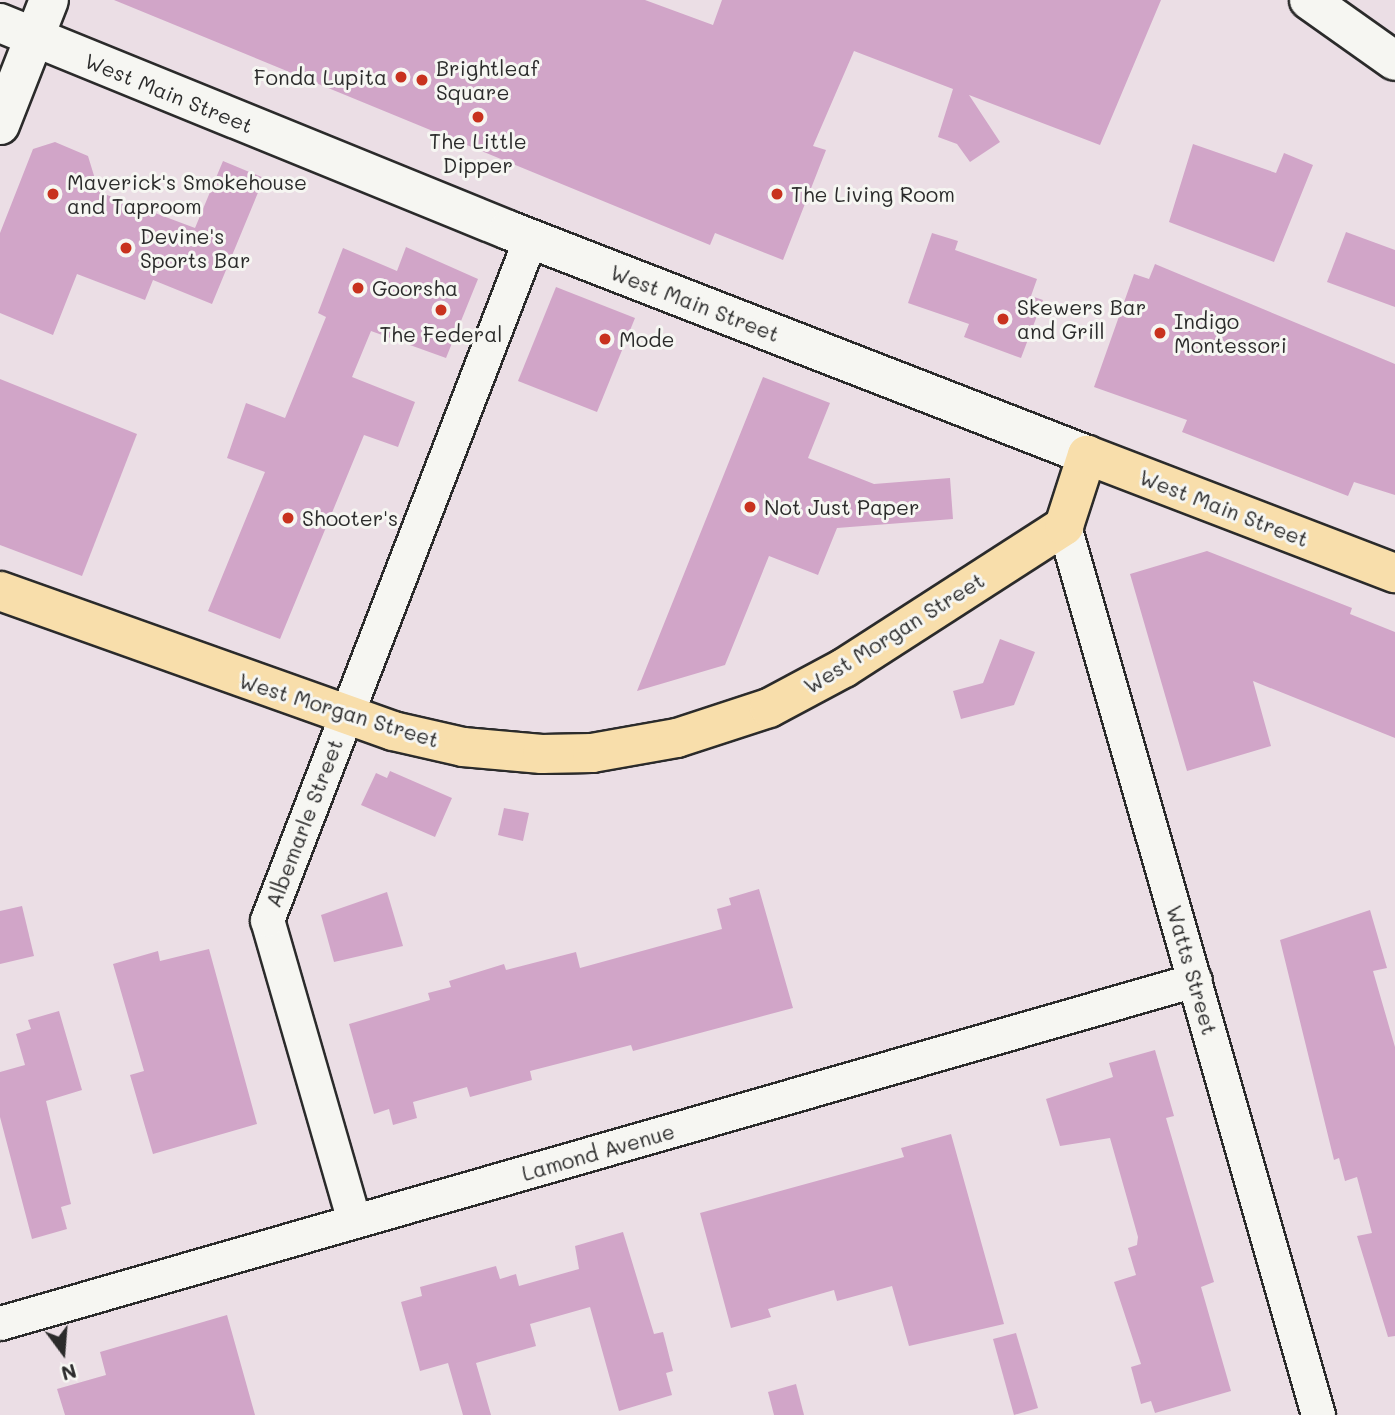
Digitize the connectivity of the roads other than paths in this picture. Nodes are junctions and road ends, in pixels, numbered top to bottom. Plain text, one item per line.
1 (49, 0) edge
2 (1309, 0) edge
3 (17, 30) edge
4 (1395, 61) edge
5 (0, 125) edge
6 (530, 239) junction
7 (1087, 455) junction
8 (1064, 526) junction
9 (1395, 573) edge
10 (0, 591) edge
11 (345, 715) junction
12 (1195, 980) junction
13 (354, 1221) junction
14 (0, 1323) edge
15 (1318, 1415) edge

1 - 3 main road
2 - 4 main road
3 - 5 main road
3 - 6 main road, West Main Street
6 - 7 main road, West Main Street
6 - 11 street, Albemarle Street
7 - 8 main road
7 - 9 main road, West Main Street
8 - 11 main road, West Morgan Street
8 - 12 street, Watts Street
10 - 11 main road, West Morgan Street
11 - 13 street, Albemarle Street
12 - 13 street, Lamond Avenue
12 - 15 street, Watts Street
13 - 14 street, Lamond Avenue

